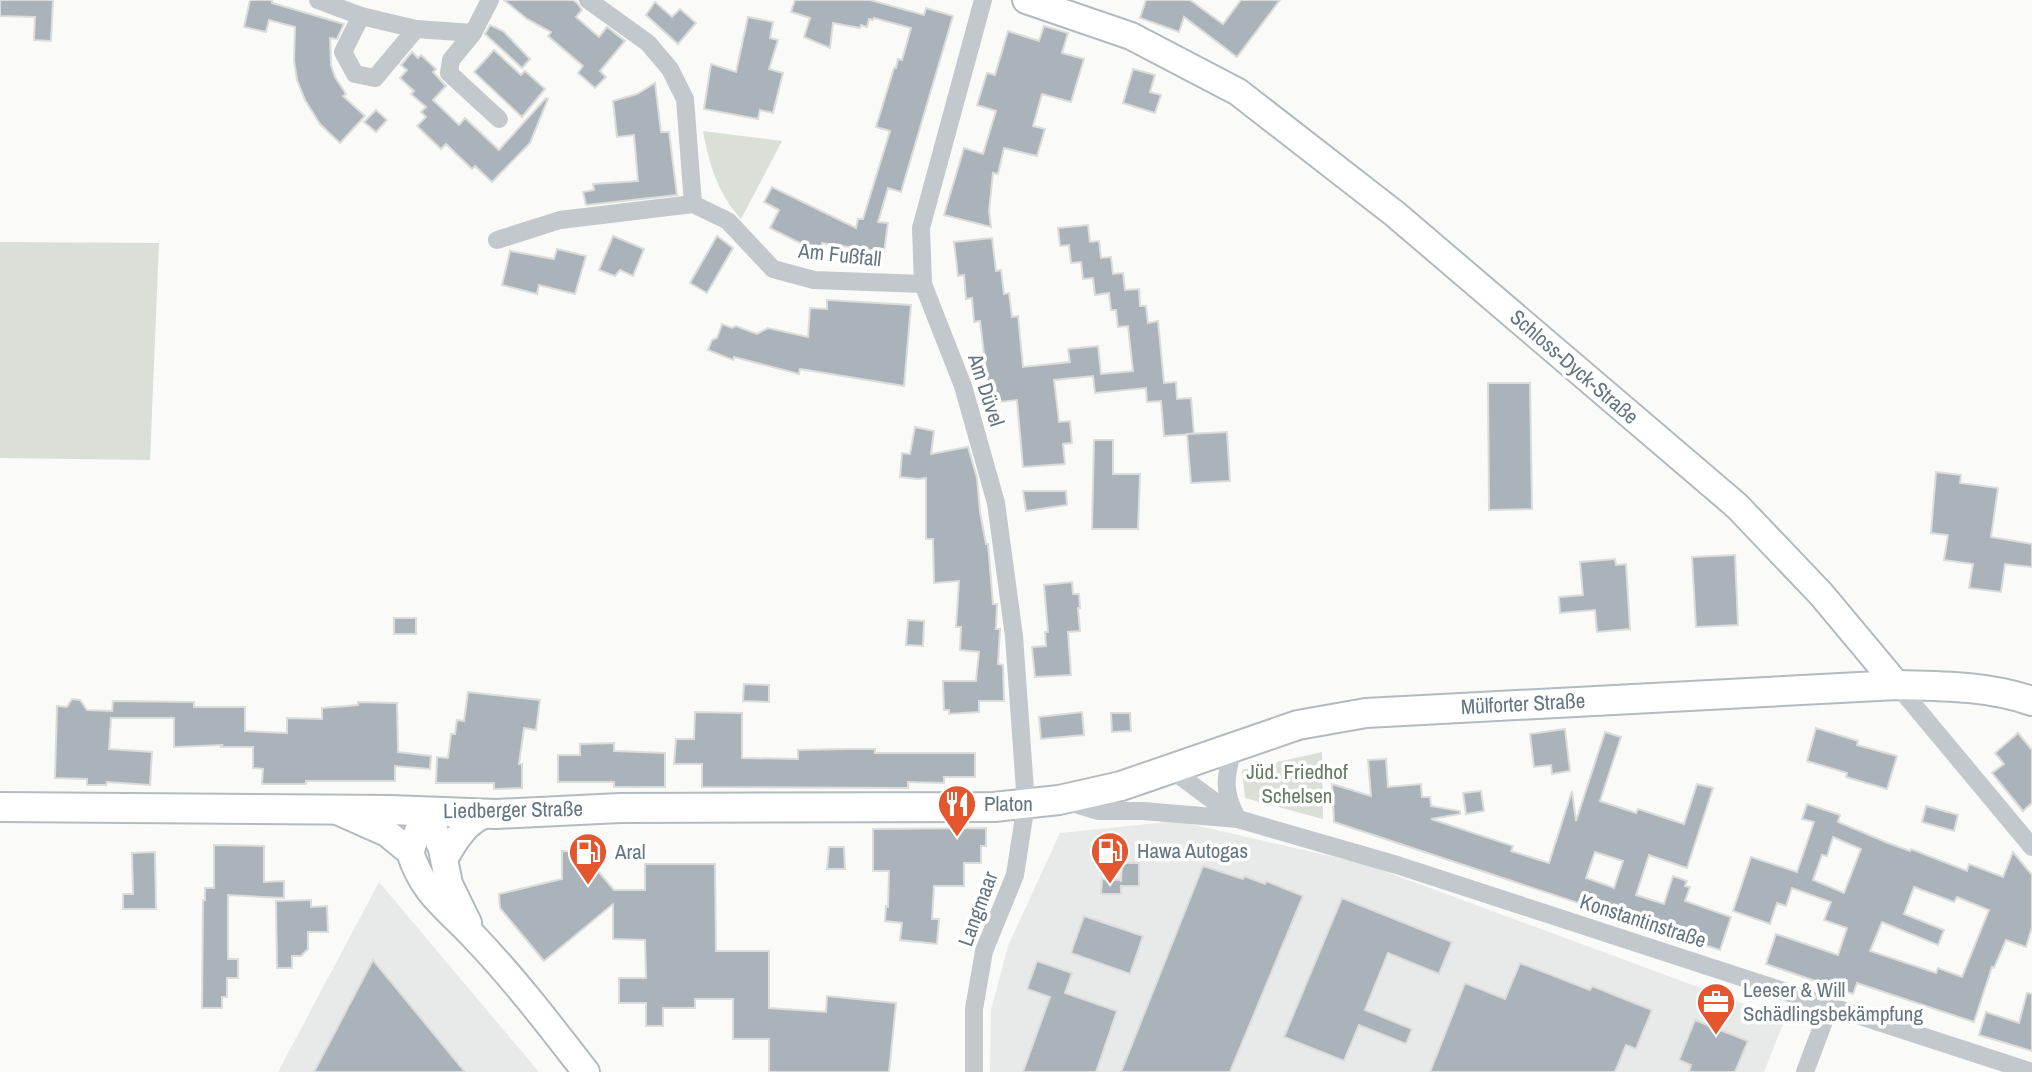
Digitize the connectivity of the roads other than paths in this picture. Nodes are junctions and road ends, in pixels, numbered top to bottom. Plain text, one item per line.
1 (318, 0) edge
2 (490, 0) edge
3 (588, 0) edge
4 (983, 0) edge
5 (1026, 0) edge
6 (361, 16) junction
7 (416, 29) junction
8 (473, 33) junction
9 (499, 119) dead end
10 (692, 204) junction
11 (497, 240) dead end
12 (923, 284) junction
13 (1897, 685) junction
14 (2032, 701) edge
15 (1233, 748) junction
16 (1172, 770) junction
17 (1059, 800) junction
18 (1026, 804) junction
19 (0, 807) edge
20 (332, 809) junction
21 (426, 811) junction
22 (487, 814) junction
23 (1238, 819) junction
24 (2032, 847) edge
25 (410, 852) junction
26 (445, 858) junction
27 (477, 939) junction
28 (1830, 1005) junction
29 (586, 1072) edge
30 (974, 1072) edge
31 (1805, 1072) edge
32 (2032, 1072) edge

1 - 6 street
2 - 8 street
3 - 10 street
4 - 12 street, Am Düvel
5 - 13 street, Schloss-Dyck-Straße
6 - 7 street
6 - 7 street
7 - 8 street
8 - 9 street
10 - 11 street
10 - 12 street, Am Fußfall
12 - 18 street, Am Düvel
13 - 14 main road, Mülforter Straße
13 - 15 main road, Mülforter Straße
13 - 24 street, Schloss-Dyck-Straße
15 - 16 main road, Mülforter Straße
15 - 23 street
16 - 17 main road, Mülforter Straße
16 - 23 street, Konstantinstraße
17 - 18 main road, Mülforter Straße
17 - 23 street, Konstantinstraße
18 - 22 main road, Liedberger Straße
18 - 30 street, Langmaar
19 - 20 main road, Liedberger Straße
20 - 21 main road, Liedberger Straße
20 - 25 street
21 - 22 main road, Liedberger Straße
21 - 25 street
21 - 26 street
22 - 26 street
23 - 28 street, Konstantinstraße
25 - 27 street
26 - 27 street
27 - 29 street
28 - 31 street
28 - 32 street, Konstantinstraße

